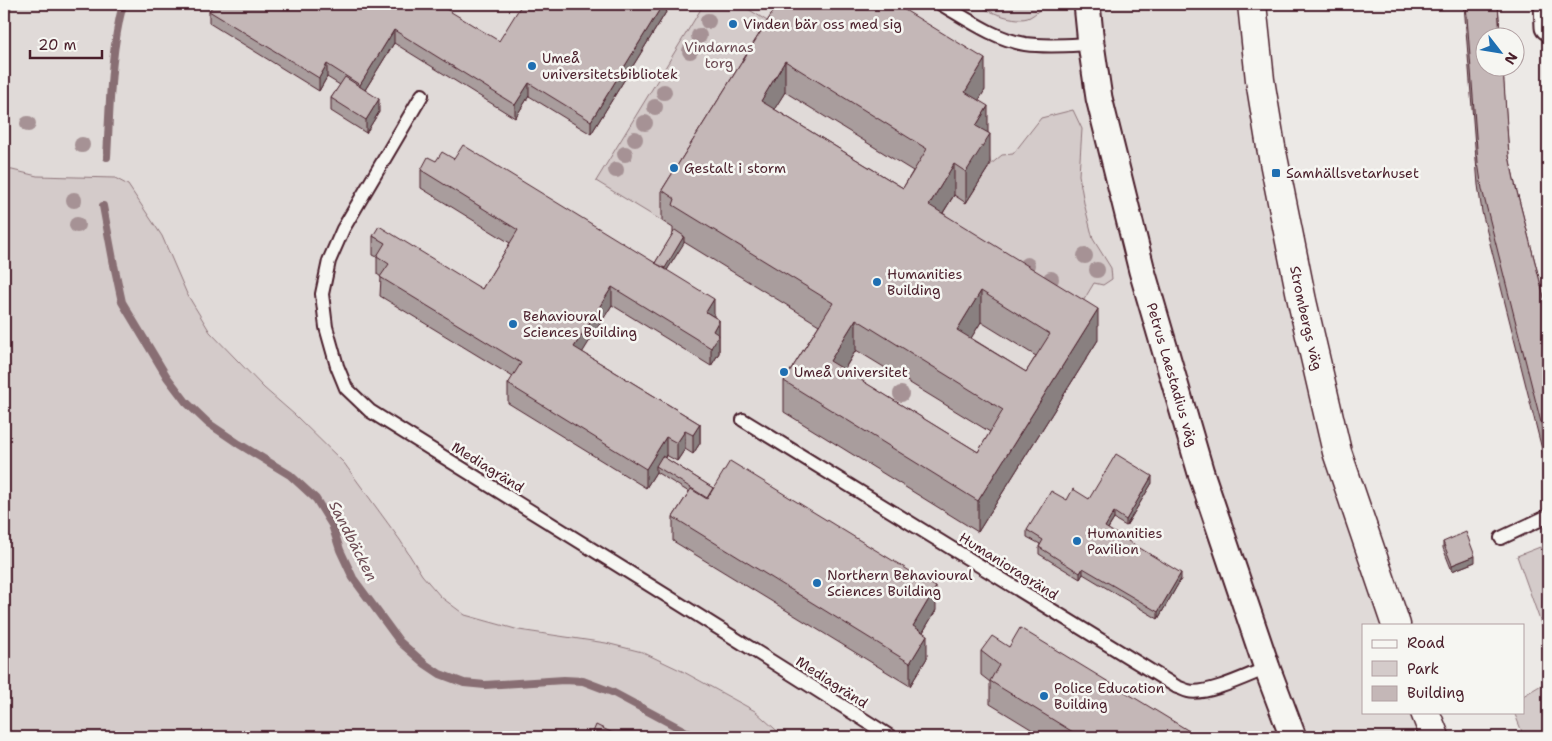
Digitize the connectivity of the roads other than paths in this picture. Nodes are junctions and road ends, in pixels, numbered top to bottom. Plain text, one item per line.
1 (941, 4) edge
2 (1087, 4) edge
3 (1252, 4) edge
4 (1547, 4) edge
5 (1548, 27) edge
6 (1090, 44) junction
7 (422, 95) dead end
8 (743, 420) dead end
9 (1548, 516) edge
10 (1501, 538) dead end
11 (1396, 624) edge
12 (1267, 668) junction
13 (1427, 714) edge
14 (891, 737) edge
15 (1293, 737) edge
16 (1435, 737) edge

1 - 6 lane
2 - 6 street, Petrus Laestadius väg
3 - 11 street, Strombergs väg
4 - 5 street
6 - 12 street, Petrus Laestadius väg
7 - 14 lane, Mediagränd
8 - 12 lane, Humanioragränd
9 - 10 lane
12 - 15 street, Petrus Laestadius väg
13 - 16 street

